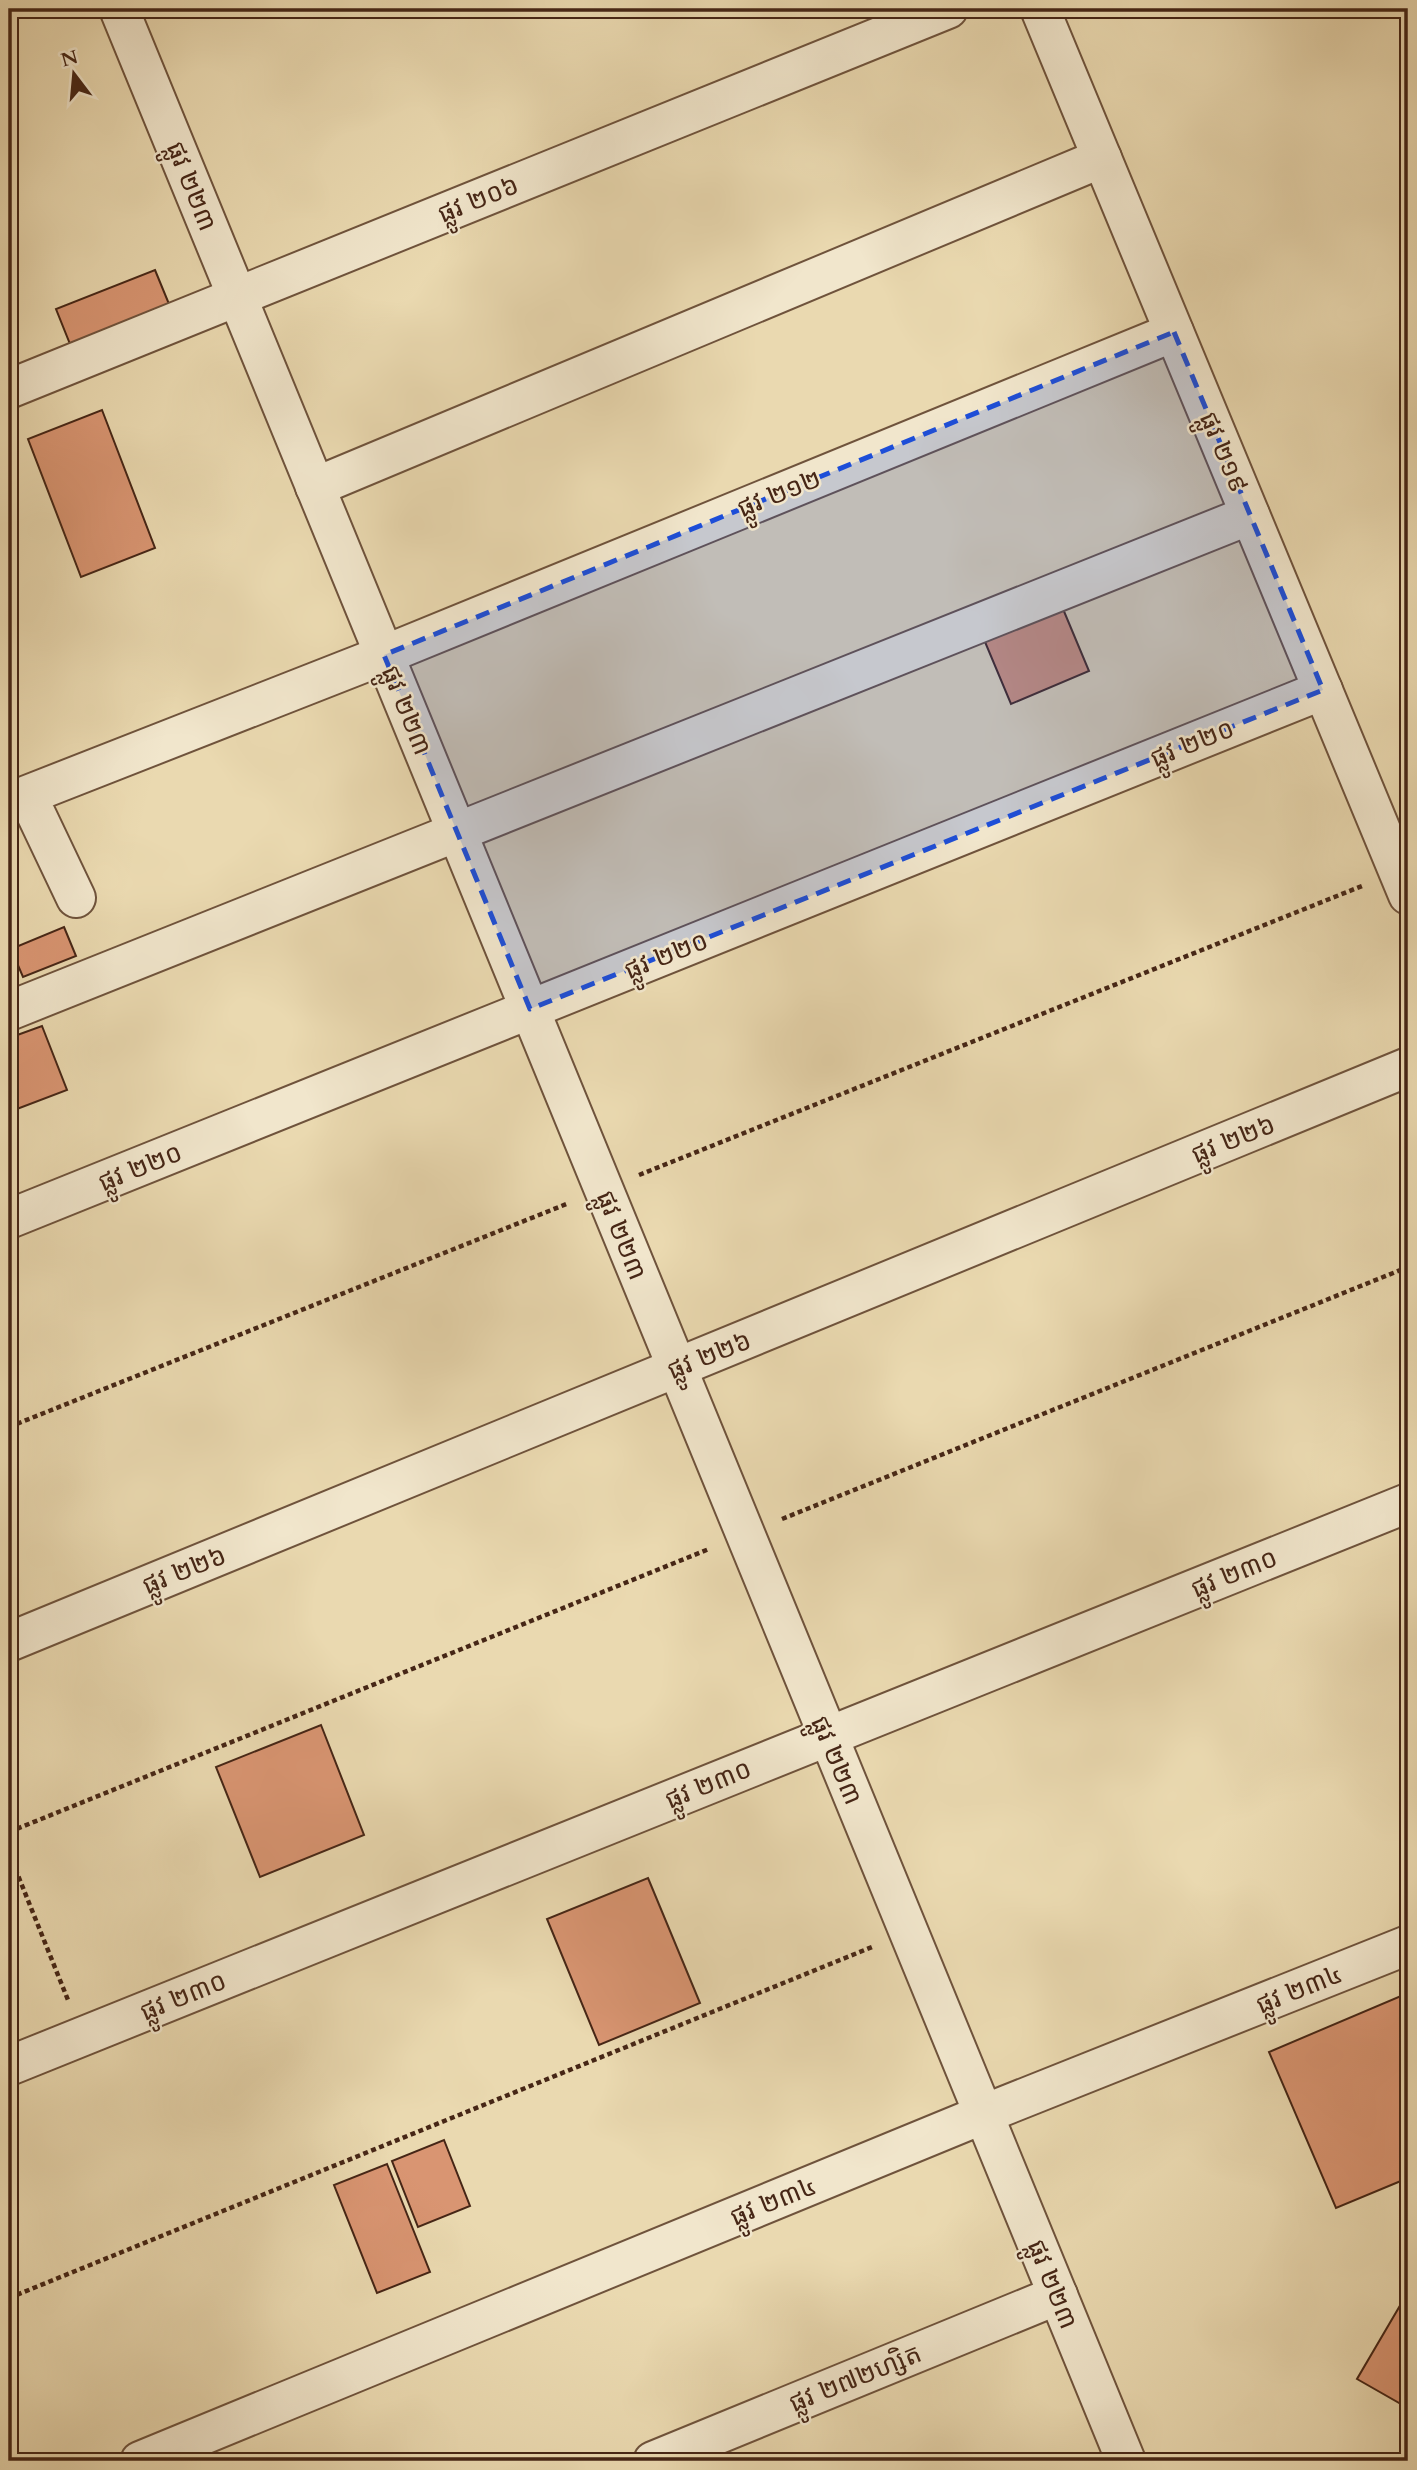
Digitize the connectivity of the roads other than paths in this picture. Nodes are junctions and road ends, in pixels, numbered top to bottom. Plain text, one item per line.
1 (119, 9) edge
2 (948, 9) edge
3 (1040, 9) edge
4 (1102, 158) junction
5 (237, 296) junction
6 (1174, 332) junction
7 (9, 389) edge
8 (315, 486) junction
9 (1250, 515) junction
10 (384, 654) junction
11 (1323, 690) junction
12 (18, 799) edge
13 (457, 832) junction
14 (1403, 883) edge
15 (76, 898) dead end
16 (530, 1009) junction
17 (9, 1011) edge
18 (1408, 1067) edge
19 (9, 1219) edge
20 (677, 1368) junction
21 (1408, 1503) edge
22 (9, 1642) edge
23 (827, 1737) junction
24 (1408, 1945) edge
25 (9, 2066) edge
26 (984, 2115) junction
27 (1058, 2295) junction
28 (140, 2461) edge
29 (653, 2461) edge
30 (1126, 2461) edge

1 - 5 street, ផ្លូវ ២២៣
2 - 5 street, ផ្លូវ ២០៦
3 - 4 street, ផ្លូវ ២១៩
4 - 6 street, ផ្លូវ ២១៩
4 - 8 street
5 - 7 street, ផ្លូវ ២០៦
5 - 8 street, ផ្លូវ ២២៣
6 - 9 street, ផ្លូវ ២១៩
6 - 10 street, ផ្លូវ ២១២
8 - 10 street, ផ្លូវ ២២៣
9 - 11 street, ផ្លូវ ២១៩
9 - 13 street
10 - 12 street, ផ្លូវ ២១២
10 - 13 street, ផ្លូវ ២២៣
11 - 14 street, ផ្លូវ ២១៩
11 - 16 street, ផ្លូវ ២២០
12 - 15 street
13 - 16 street, ផ្លូវ ២២៣
13 - 17 street
16 - 19 street, ផ្លូវ ២២០
16 - 20 street, ផ្លូវ ២២៣
18 - 20 street, ផ្លូវ ២២៦
20 - 22 street, ផ្លូវ ២២៦
20 - 23 street, ផ្លូវ ២២៣
21 - 23 street, ផ្លូវ ២៣០
23 - 25 street, ផ្លូវ ២៣០
23 - 26 street, ផ្លូវ ២២៣
24 - 26 street, ផ្លូវ ២៣៤
26 - 27 street, ផ្លូវ ២២៣
26 - 28 street, ផ្លូវ ២៣៤
27 - 29 street, ផ្លូវ ២៧២ហ្សិត
27 - 30 street, ផ្លូវ ២២៣

